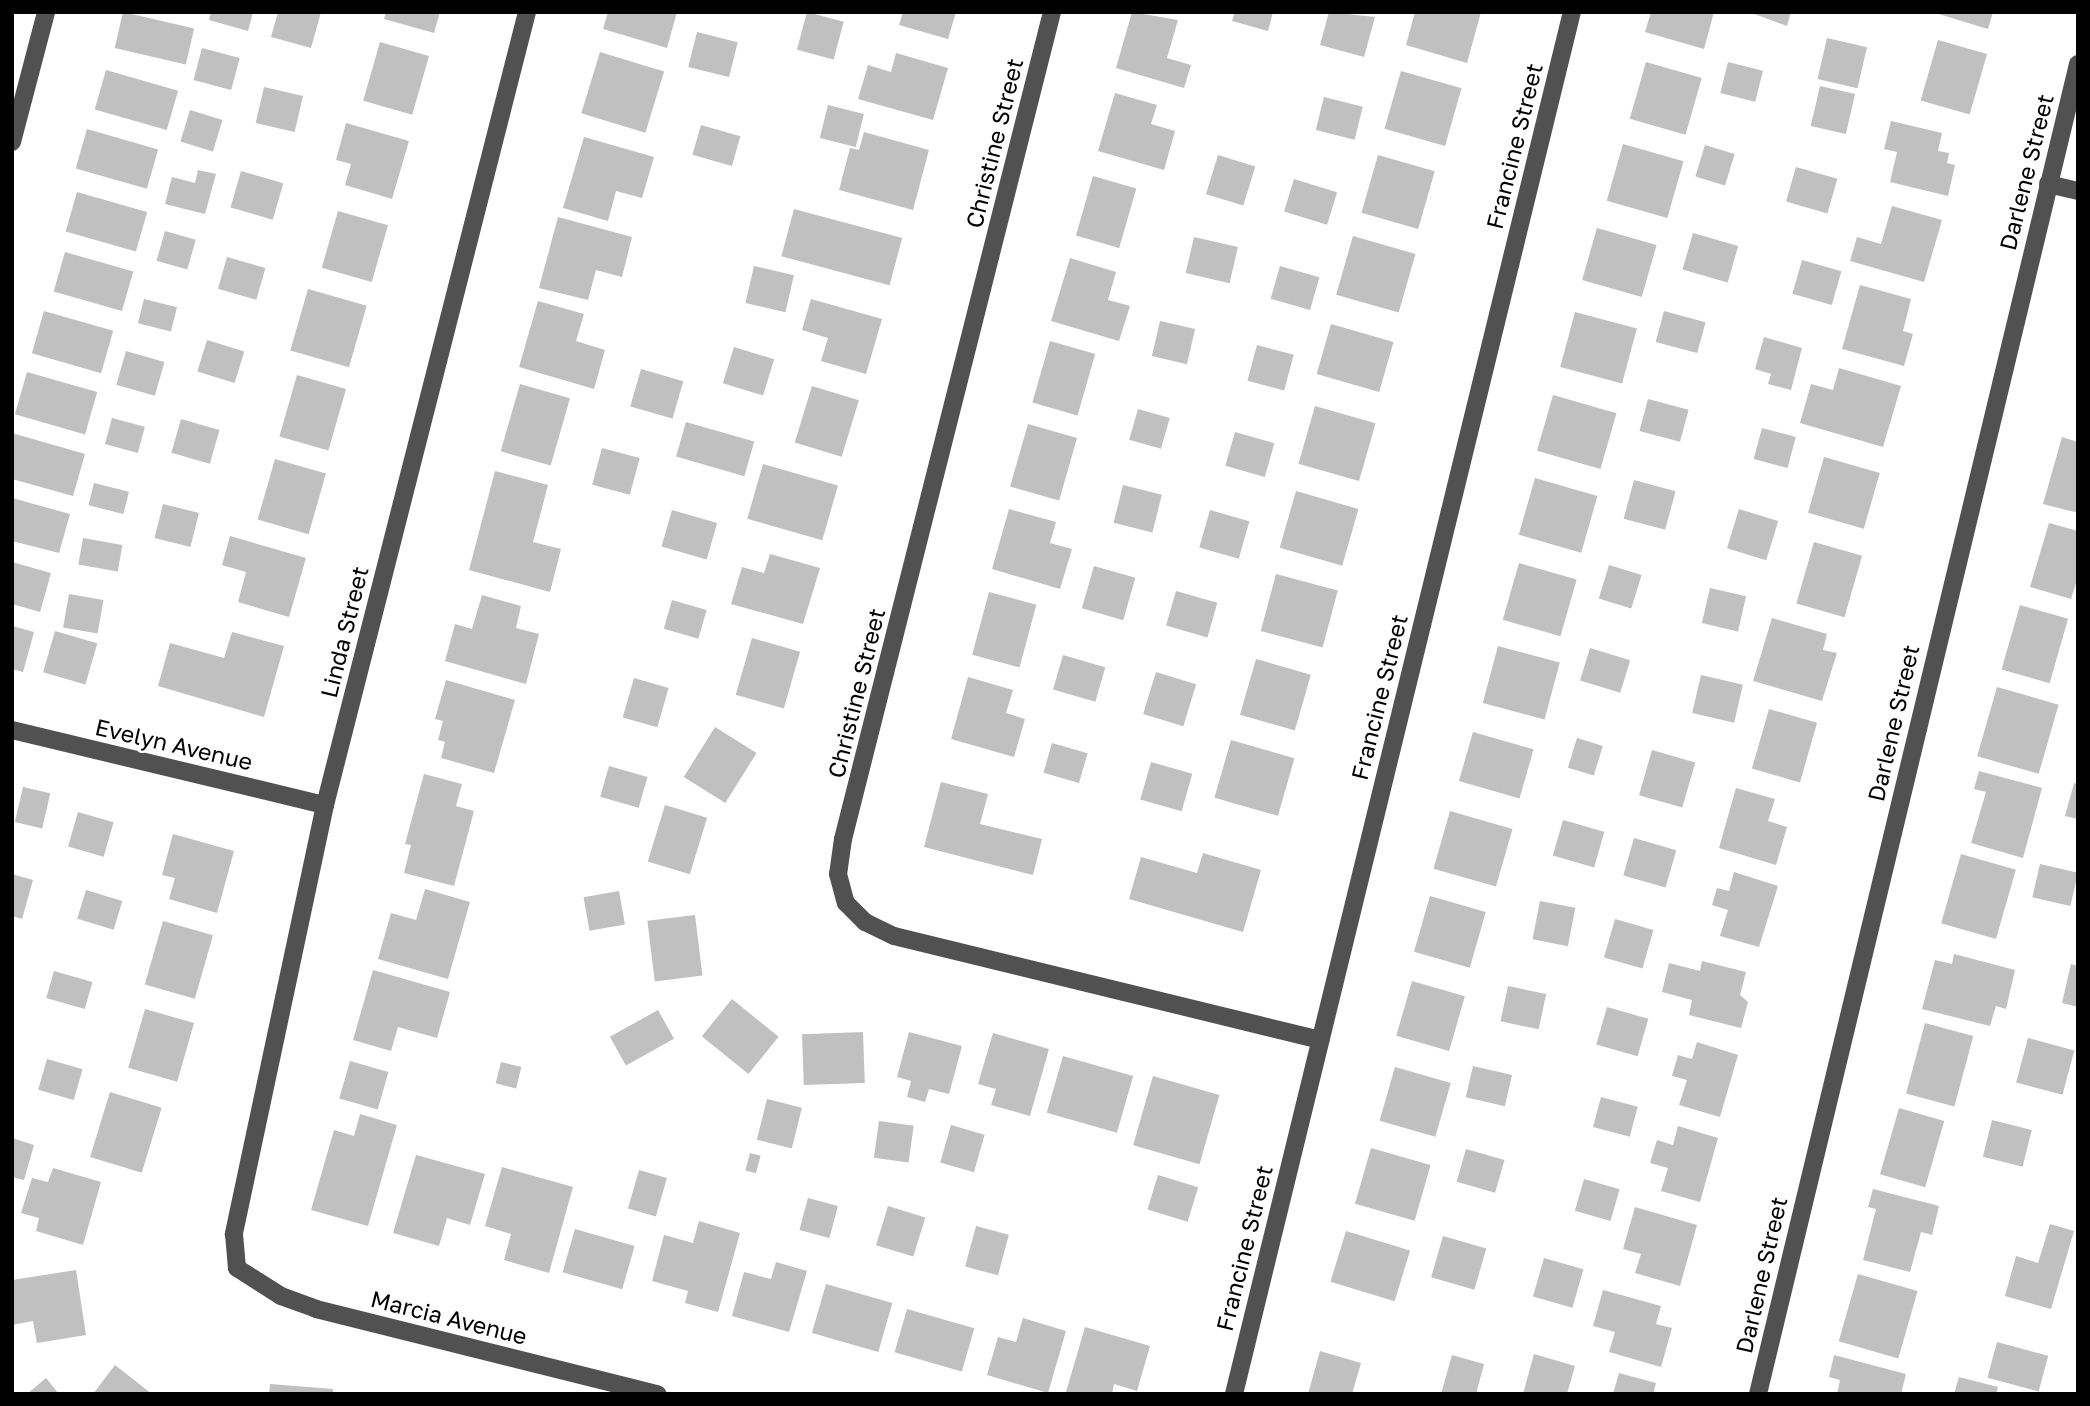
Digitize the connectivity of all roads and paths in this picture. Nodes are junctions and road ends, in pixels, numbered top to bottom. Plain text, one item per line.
1 (46, 12) edge
2 (527, 12) edge
3 (1052, 12) edge
4 (1572, 12) edge
5 (2078, 64) edge
6 (12, 142) edge
7 (2048, 184) junction
8 (2078, 191) edge
9 (12, 730) edge
10 (325, 805) junction
11 (1320, 1040) junction
12 (237, 1268) joint
13 (658, 1394) edge
14 (1234, 1394) edge
15 (1758, 1394) edge

1 - 6 street
2 - 10 street, Linda Street
3 - 11 street, Christine Street
4 - 11 street, Francine Street
5 - 7 street, Darlene Street
7 - 8 street
7 - 15 street, Darlene Street
9 - 10 street, Evelyn Avenue
10 - 12 street, Linda Street
11 - 14 street, Francine Street
12 - 13 street, Marcia Avenue

